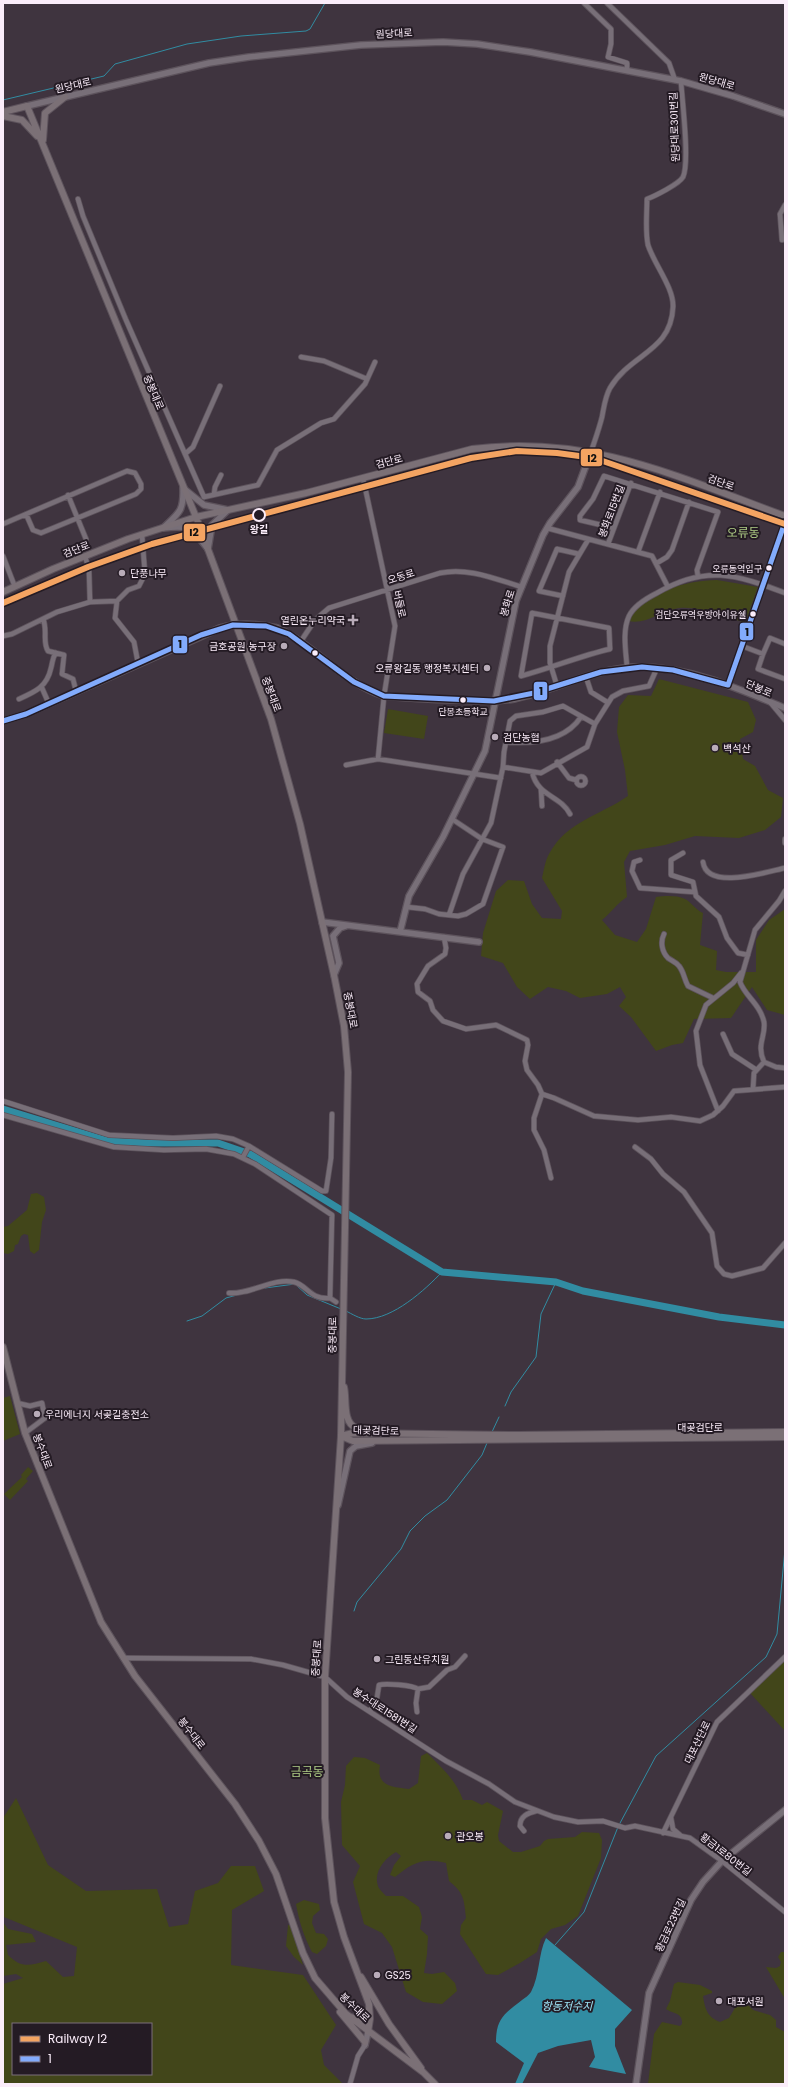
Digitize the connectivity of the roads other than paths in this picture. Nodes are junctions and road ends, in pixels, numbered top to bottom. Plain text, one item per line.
1 (584, 3) edge
2 (607, 3) edge
3 (627, 71) junction
4 (678, 81) junction
5 (65, 97) junction
6 (27, 106) junction
7 (3, 112) edge
8 (785, 114) edge
9 (3, 116) edge
10 (43, 144) junction
11 (78, 199) dead end
12 (785, 205) edge
13 (782, 240) dead end
14 (301, 357) dead end
15 (375, 362) dead end
16 (367, 379) junction
17 (220, 386) dead end
18 (591, 452) junction
19 (185, 454) junction
20 (221, 475) dead end
21 (362, 478) junction
22 (631, 483) junction
23 (183, 488) junction
24 (660, 492) junction
25 (214, 494) junction
26 (68, 495) junction
27 (689, 502) junction
28 (228, 510) junction
29 (26, 514) junction
30 (785, 516) edge
31 (196, 517) junction
32 (78, 518) junction
33 (785, 522) edge
34 (3, 524) edge
35 (163, 528) junction
36 (547, 528) junction
37 (614, 528) junction
38 (142, 535) junction
39 (86, 539) dead end
40 (588, 540) junction
41 (608, 544) junction
42 (208, 549) junction
43 (638, 552) junction
44 (579, 554) junction
45 (3, 556) edge
46 (85, 556) junction
47 (658, 564) junction
48 (698, 577) junction
49 (764, 585) junction
50 (15, 587) junction
51 (522, 587) junction
52 (668, 587) junction
53 (388, 590) junction
54 (3, 592) edge
55 (785, 593) edge
56 (563, 596) junction
57 (117, 601) junction
58 (90, 602) junction
59 (557, 617) junction
60 (44, 619) junction
61 (3, 636) edge
62 (301, 641) junction
63 (785, 644) edge
64 (742, 646) junction
65 (56, 653) junction
66 (763, 654) junction
67 (138, 663) junction
68 (627, 667) junction
69 (552, 668) junction
70 (657, 668) junction
71 (586, 677) junction
72 (785, 679) edge
73 (728, 685) junction
74 (557, 686) junction
75 (42, 688) junction
76 (76, 691) junction
77 (384, 696) junction
78 (19, 699) dead end
79 (494, 701) junction
80 (607, 702) junction
81 (770, 702) junction
82 (49, 704) junction
83 (785, 708) edge
84 (581, 717) junction
85 (785, 720) edge
86 (3, 721) edge
87 (595, 724) junction
88 (506, 742) junction
89 (378, 759) junction
90 (557, 762) junction
91 (346, 765) dead end
92 (503, 767) junction
93 (532, 772) junction
94 (475, 773) junction
95 (501, 778) junction
96 (576, 780) dead end
97 (541, 789) junction
98 (542, 806) dead end
99 (570, 814) dead end
100 (452, 819) junction
101 (482, 839) junction
102 (785, 839) edge
103 (785, 843) edge
104 (683, 853) dead end
105 (640, 860) dead end
106 (703, 862) dead end
107 (785, 868) edge
108 (785, 891) edge
109 (694, 892) junction
110 (406, 907) junction
111 (449, 915) junction
112 (322, 922) junction
113 (347, 925) junction
114 (400, 932) junction
115 (664, 934) dead end
116 (444, 938) junction
117 (480, 942) dead end
118 (748, 955) junction
119 (743, 970) junction
120 (334, 975) junction
121 (713, 998) junction
122 (723, 1034) dead end
123 (764, 1062) junction
124 (785, 1068) edge
125 (755, 1069) junction
126 (785, 1087) edge
127 (753, 1089) junction
128 (542, 1094) junction
129 (3, 1101) edge
130 (718, 1111) junction
131 (3, 1114) edge
132 (332, 1114) dead end
133 (248, 1146) junction
134 (634, 1147) dead end
135 (243, 1157) junction
136 (551, 1178) dead end
137 (785, 1243) edge
138 (229, 1293) dead end
139 (330, 1298) junction
140 (339, 1302) junction
141 (3, 1347) edge
142 (342, 1377) junction
143 (17, 1403) junction
144 (785, 1432) edge
145 (25, 1433) junction
146 (390, 1434) junction
147 (340, 1436) junction
148 (785, 1437) edge
149 (477, 1438) junction
150 (508, 1438) junction
151 (386, 1441) junction
152 (336, 1509) junction
153 (465, 1656) dead end
154 (785, 1657) edge
155 (123, 1658) junction
156 (325, 1677) junction
157 (418, 1689) junction
158 (370, 1710) junction
159 (417, 1712) dead end
160 (785, 1810) edge
161 (538, 1811) junction
162 (672, 1816) junction
163 (623, 1828) joint
164 (524, 1831) dead end
165 (663, 1834) junction
166 (681, 1836) junction
167 (722, 1861) junction
168 (785, 1912) edge
169 (355, 1967) junction
170 (367, 1986) junction
171 (332, 2000) junction
172 (369, 2004) junction
173 (346, 2014) junction
174 (369, 2033) junction
175 (365, 2043) junction
176 (424, 2072) junction
177 (350, 2084) edge
178 (435, 2084) edge
179 (636, 2084) edge

1 - 3 street
2 - 4 street
3 - 4 street, 원당대로
3 - 5 street, 원당대로
4 - 8 street, 원당대로
4 - 18 street, 원당대로301번길
5 - 6 street, 원당대로
5 - 10 main road
6 - 7 main road, 원당대로
6 - 10 main road, 중봉대로
9 - 10 main road
10 - 23 main road, 중봉대로
11 - 19 street
12 - 13 street
14 - 16 street
15 - 16 street
16 - 25 street
17 - 19 street
18 - 21 main road, 검단로
18 - 30 main road, 검단로
18 - 36 street, 봉화로
19 - 25 street
20 - 25 street
21 - 28 main road, 검단로
21 - 53 street, 버들로
22 - 24 street
22 - 37 street, 봉화로15번길
22 - 37 street
23 - 28 street
23 - 31 main road, 중봉대로
23 - 35 street
24 - 27 street
24 - 43 street
26 - 29 street
26 - 32 street
26 - 32 street
27 - 47 street
27 - 48 street
28 - 31 main road, 검단로
28 - 42 street
29 - 32 street
29 - 34 street
31 - 35 main road, 검단로
31 - 42 main road, 중봉대로
32 - 39 street
33 - 49 street
35 - 38 main road, 검단로
35 - 42 street
36 - 40 street, 봉화로15번길
36 - 51 street, 봉화로
37 - 41 street, 봉화로15번길
38 - 46 main road, 검단로
38 - 57 street
40 - 41 street, 봉화로15번길
40 - 44 street
41 - 43 street, 봉화로15번길
42 - 112 main road, 중봉대로
43 - 47 street, 봉화로15번길
44 - 56 street
44 - 56 street
45 - 50 street
46 - 50 main road, 검단로
46 - 58 street
47 - 52 street
48 - 49 street
48 - 52 street
49 - 55 street
49 - 64 street
50 - 54 main road, 검단로
51 - 53 street, 오동로
51 - 79 street, 봉화로
52 - 68 street
53 - 62 street, 오동로
53 - 77 street, 버들로
56 - 59 street
57 - 58 street
57 - 67 street
58 - 60 street
59 - 69 street
59 - 69 street
59 - 69 street
60 - 61 street
60 - 65 street
62 - 67 street, 단봉로, bridge
62 - 77 street, 단봉로
63 - 66 street
64 - 66 street
64 - 73 street
65 - 75 street
65 - 76 street
66 - 72 street
67 - 76 street, 단봉로
68 - 70 street, 단봉로
68 - 71 street, 단봉로
69 - 74 street
70 - 73 street, 단봉로
70 - 80 street
71 - 74 street, 단봉로
71 - 80 street
73 - 81 street, 단봉로
74 - 79 street, 단봉로
75 - 78 street
75 - 82 street
76 - 82 street, 단봉로
77 - 79 street, 단봉로
77 - 89 street, 버들로
79 - 94 street, 봉화로
80 - 87 street
81 - 83 street, 단봉로
81 - 85 street
82 - 86 street, 단봉로
84 - 87 street
84 - 88 street
84 - 88 street
87 - 90 street
88 - 92 street
89 - 91 street
89 - 94 street
90 - 93 street
90 - 96 street
92 - 93 street
92 - 95 street
93 - 97 street
94 - 95 street
94 - 100 street, 봉화로
95 - 101 street
97 - 98 street
97 - 99 street
100 - 101 street
100 - 110 street, 봉화로
101 - 111 street
101 - 111 street
102 - 103 street
104 - 109 street
105 - 109 street
106 - 107 street
108 - 118 street
109 - 118 street
110 - 111 street
110 - 114 street, 봉화로
112 - 113 street
112 - 120 main road, 중봉대로
113 - 114 street
113 - 120 street
114 - 116 street
115 - 121 street
116 - 117 street
116 - 128 street
118 - 119 street
119 - 121 street
119 - 123 street
120 - 140 main road, 중봉대로
121 - 130 street
122 - 125 street
123 - 124 street
123 - 125 street
125 - 127 street
126 - 127 street
127 - 130 street
128 - 130 street
128 - 136 street
129 - 133 street
131 - 135 street
132 - 133 street
133 - 135 street
134 - 137 street
135 - 139 street
138 - 139 street
139 - 140 street
140 - 142 main road, 중봉대로
141 - 143 main road, 봉수대로
142 - 146 main road
142 - 147 main road, 중봉대로
143 - 145 main road, 봉수대로
143 - 145 street
144 - 150 main road, 대곶검단로
145 - 155 main road, 봉수대로
146 - 147 main road, 대곶검단로
146 - 149 main road, 대곶검단로
147 - 151 main road, 대곶검단로
147 - 152 main road, 중봉대로
148 - 150 main road, 대곶검단로
149 - 150 main road, 대곶검단로
149 - 151 main road, 대곶검단로
151 - 152 street
152 - 156 main road, 중봉대로
153 - 157 street
154 - 162 street, 대포산단로
155 - 156 street, 봉수대로1581번길
155 - 171 main road, 봉수대로
156 - 158 street, 봉수대로1581번길
156 - 169 main road, 중봉대로
157 - 158 street
157 - 159 street
158 - 161 street, 봉수대로1581번길
160 - 167 street, 황금로23번길
161 - 163 street, 봉수대로1581번길
161 - 164 street
162 - 165 street, 대포산단로
162 - 166 street
163 - 165 street, 황금1로80번길
165 - 166 street, 황금1로80번길
166 - 167 street, 황금1로80번길
167 - 168 street, 황금1로80번길
167 - 179 street, 황금로23번길
169 - 170 main road
169 - 172 main road
170 - 174 main road
170 - 176 main road
171 - 173 main road, 봉수대로
171 - 175 main road
172 - 173 main road
172 - 174 main road
173 - 174 main road, 봉수대로
174 - 175 street
174 - 176 main road, 봉수대로
175 - 177 street
176 - 178 main road, 봉수대로

